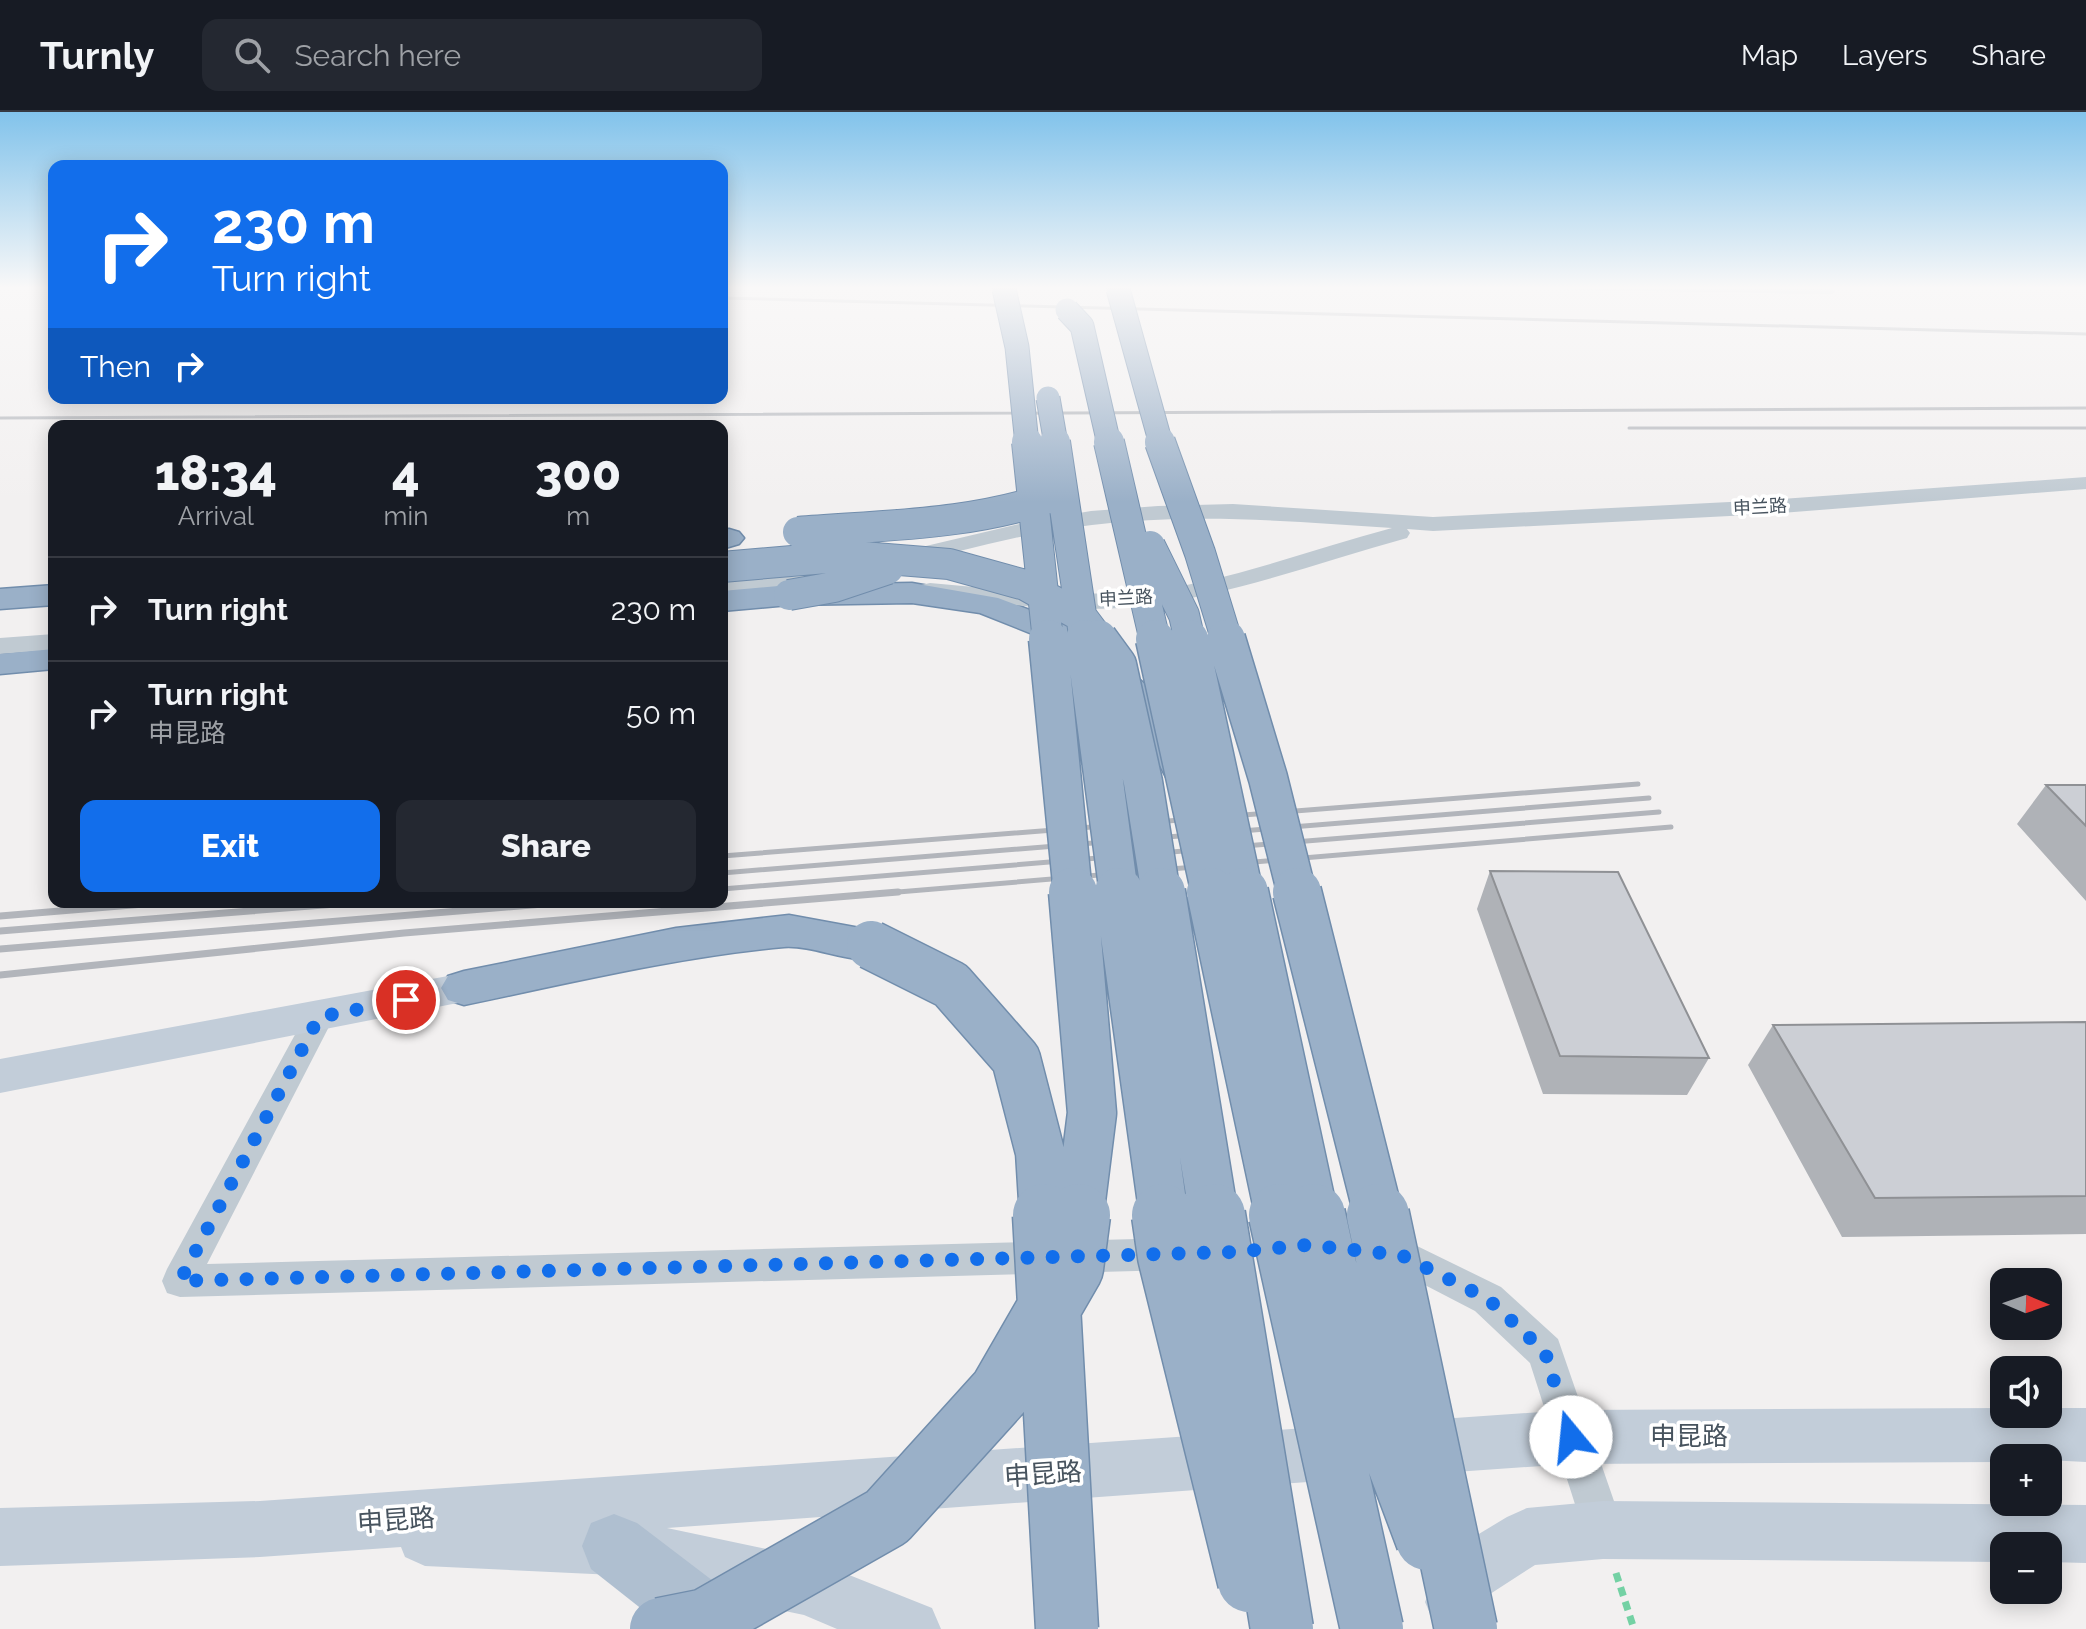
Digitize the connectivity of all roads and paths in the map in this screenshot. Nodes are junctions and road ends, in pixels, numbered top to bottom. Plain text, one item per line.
1 (999, 360) edge
2 (1018, 360) edge
3 (1090, 360) edge
4 (1139, 360) edge
5 (1051, 362) joint
6 (1145, 379) junction
7 (1117, 481) junction
8 (2086, 483) edge
9 (1233, 511) junction
10 (900, 523) junction
11 (1433, 524) junction
12 (987, 537) junction
13 (728, 547) edge
14 (728, 548) edge
15 (1284, 566) junction
16 (728, 587) edge
17 (800, 588) junction
18 (48, 595) edge
19 (1023, 597) junction
20 (0, 599) edge
21 (728, 600) edge
22 (48, 610) edge
23 (0, 614) edge
24 (48, 624) edge
25 (0, 628) edge
26 (48, 642) edge
27 (0, 646) edge
28 (48, 660) edge
29 (0, 664) edge
30 (1188, 784) junction
31 (464, 988) joint
32 (319, 1017) junction
33 (0, 1076) edge
34 (2086, 1435) edge
35 (1571, 1437) junction
36 (260, 1529) junction
37 (1603, 1530) junction
38 (2086, 1534) edge
39 (0, 1537) edge
40 (614, 1546) junction
41 (661, 1629) edge
42 (721, 1629) edge
43 (911, 1629) edge
44 (1067, 1629) edge
45 (1261, 1629) edge
46 (1282, 1629) edge
47 (1372, 1629) edge
48 (1444, 1629) edge
49 (1464, 1629) edge
50 (1634, 1629) edge

1 - 17 highway, bridge
2 - 41 highway, bridge
3 - 7 highway, bridge
4 - 6 highway, bridge
5 - 10 highway, bridge
5 - 45 highway, bridge
6 - 10 highway, bridge
6 - 49 highway, bridge
7 - 30 highway, bridge
7 - 49 highway, bridge
8 - 11 street, 申兰路
9 - 11 street, 申兰路
9 - 12 street, 申兰路
9 - 15 street
10 - 13 highway, bridge
11 - 15 street, 申兰路
12 - 17 street, 申兰路
12 - 19 street
14 - 46 highway, bridge
15 - 19 street, 申兰路
16 - 17 street, 申兰路
17 - 19 street, 申兰路
17 - 21 highway
17 - 30 highway, bridge
18 - 20 highway
22 - 23 highway
24 - 25 highway
26 - 27 street
28 - 29 highway
30 - 47 highway, bridge
31 - 32 main road
31 - 44 highway, bridge
32 - 33 main road
32 - 35 street
34 - 35 main road, 申昆路
35 - 36 main road, 申昆路
35 - 37 street
36 - 39 main road, 申昆路
36 - 40 main road
37 - 38 main road
37 - 48 main road
37 - 50 path
40 - 42 main road
40 - 43 main road

